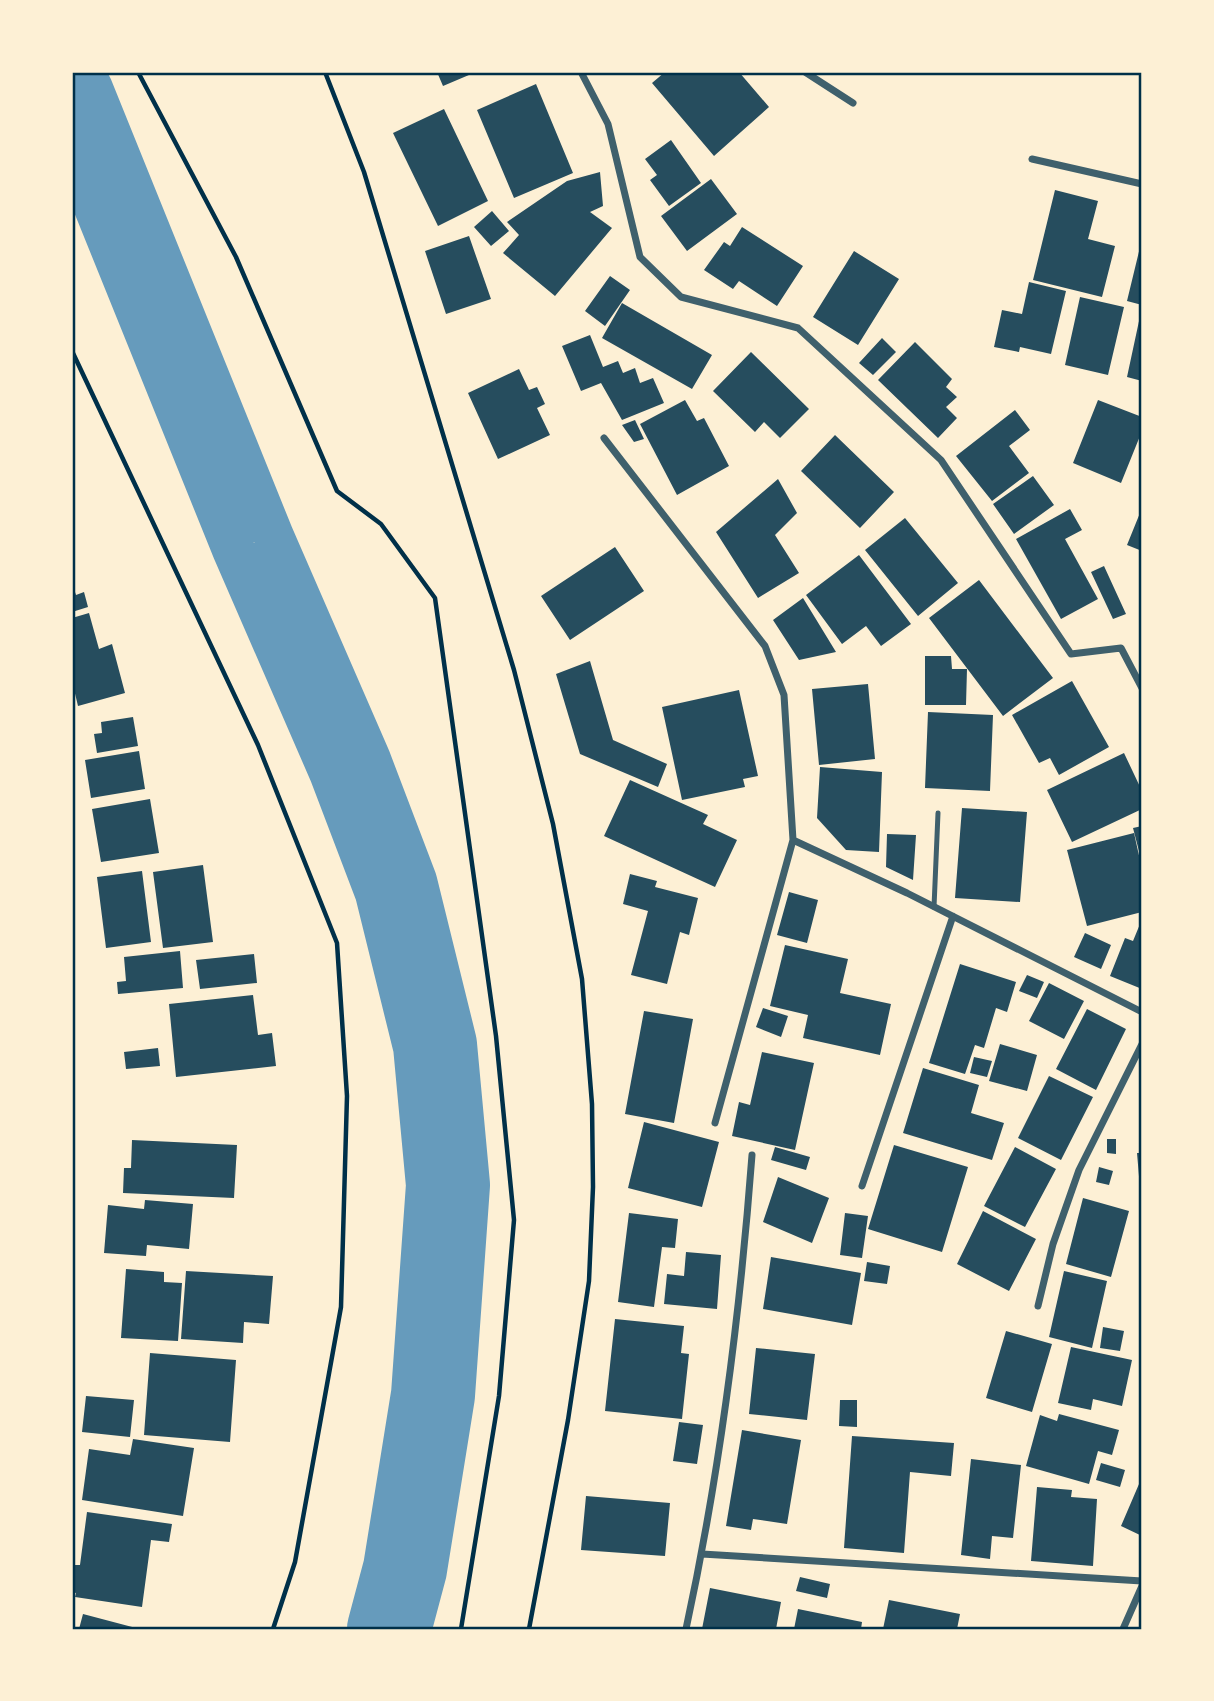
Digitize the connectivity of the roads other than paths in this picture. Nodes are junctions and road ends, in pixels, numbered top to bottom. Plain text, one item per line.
1 (581, 72) edge
2 (805, 72) edge
3 (853, 103) dead end
4 (1032, 159) dead end
5 (1142, 184) edge
6 (604, 438) dead end
7 (1142, 688) edge
8 (938, 813) dead end
9 (793, 840) junction
10 (934, 906) junction
11 (953, 916) junction
12 (1142, 1012) edge
13 (1142, 1044) edge
14 (715, 1123) dead end
15 (751, 1155) dead end
16 (862, 1186) dead end
17 (1038, 1306) dead end
18 (702, 1554) junction
19 (1142, 1584) edge
20 (686, 1629) edge
21 (1123, 1629) edge

1 - 7 street
2 - 3 street
4 - 5 street
6 - 9 street
8 - 10 lane
9 - 10 street
9 - 14 street
10 - 11 street
11 - 12 street
11 - 16 street
13 - 17 street
15 - 18 street
18 - 19 street
18 - 20 street
19 - 21 street

